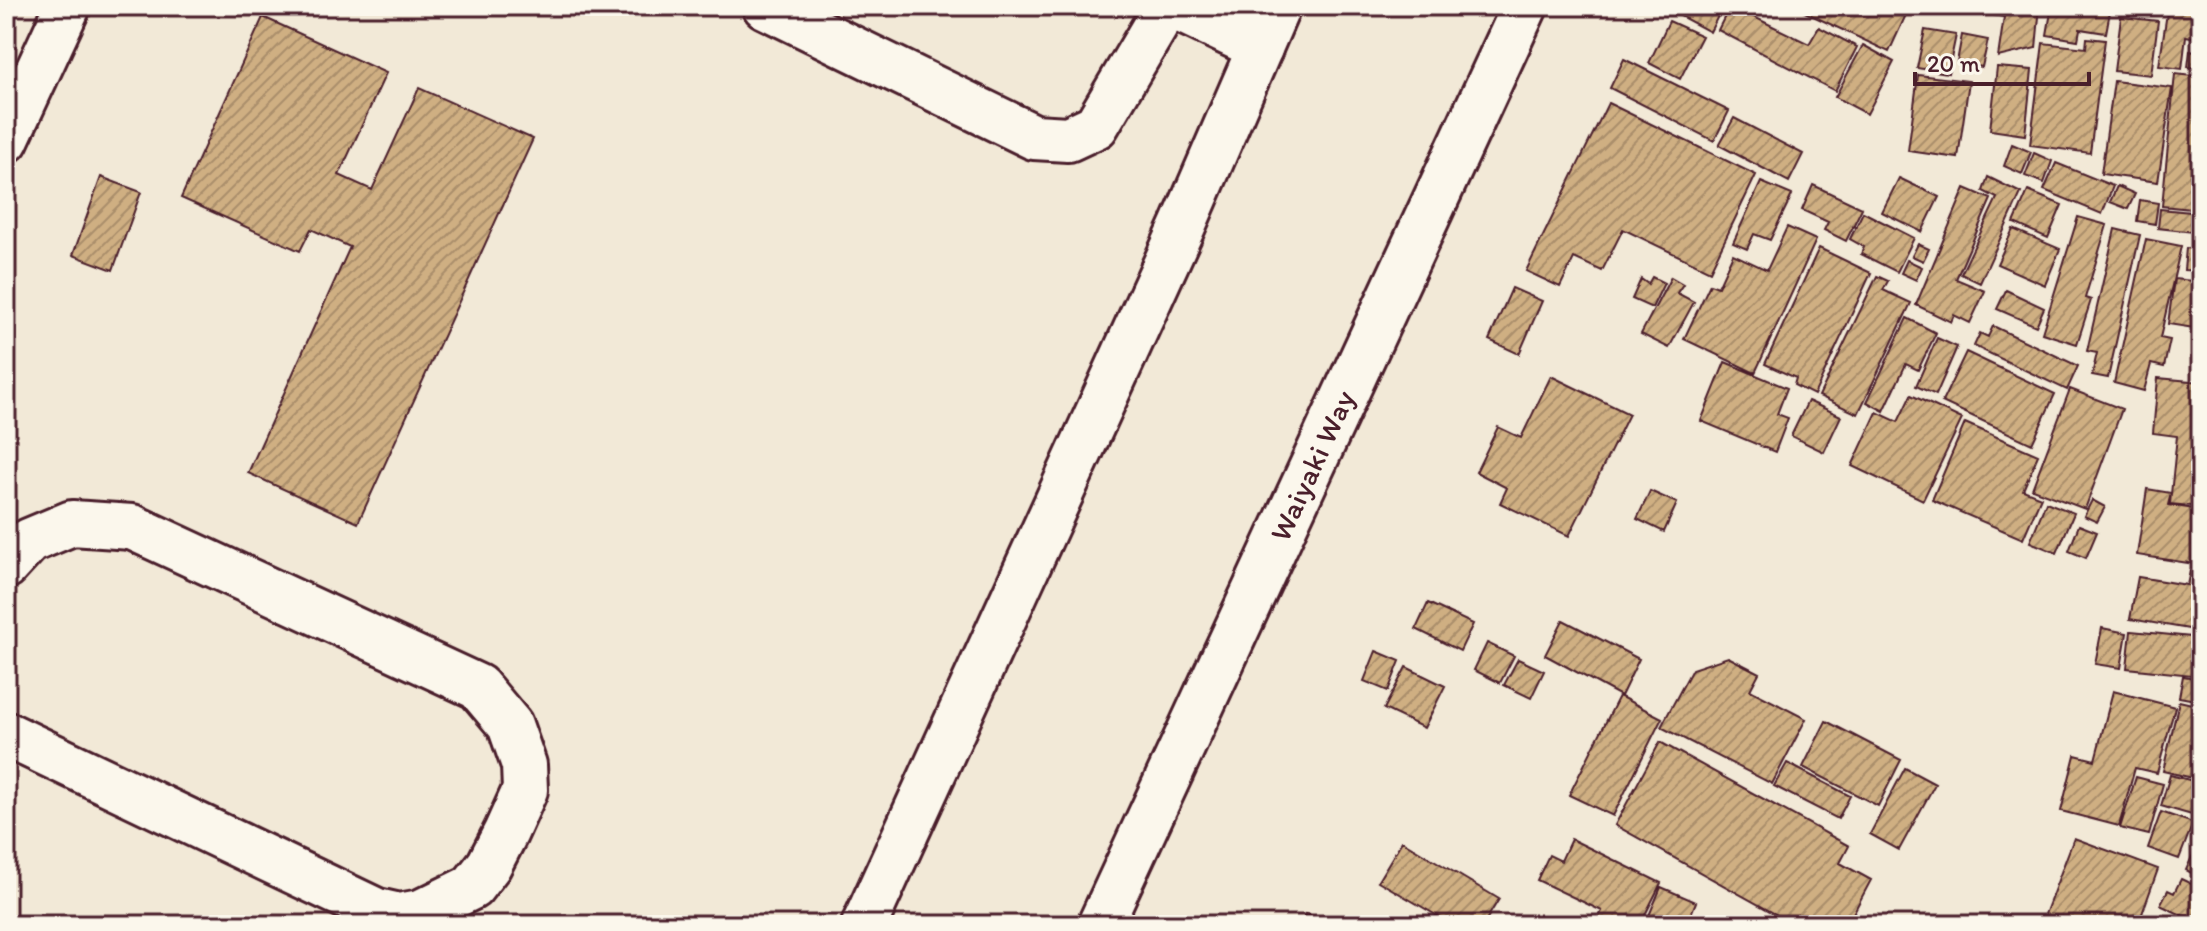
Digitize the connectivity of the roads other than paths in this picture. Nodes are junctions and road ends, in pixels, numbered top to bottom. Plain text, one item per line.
1 (68, 6) edge
2 (765, 6) edge
3 (1169, 6) edge
4 (1278, 6) edge
5 (1525, 6) edge
6 (1260, 48) junction
7 (6, 140) edge
8 (6, 566) edge
9 (6, 734) edge
10 (864, 925) edge
11 (1100, 925) edge

1 - 7 main road
2 - 3 main road
3 - 6 main road
4 - 6 main road
5 - 11 main road, Waiyaki Way
6 - 10 main road
8 - 9 main road

